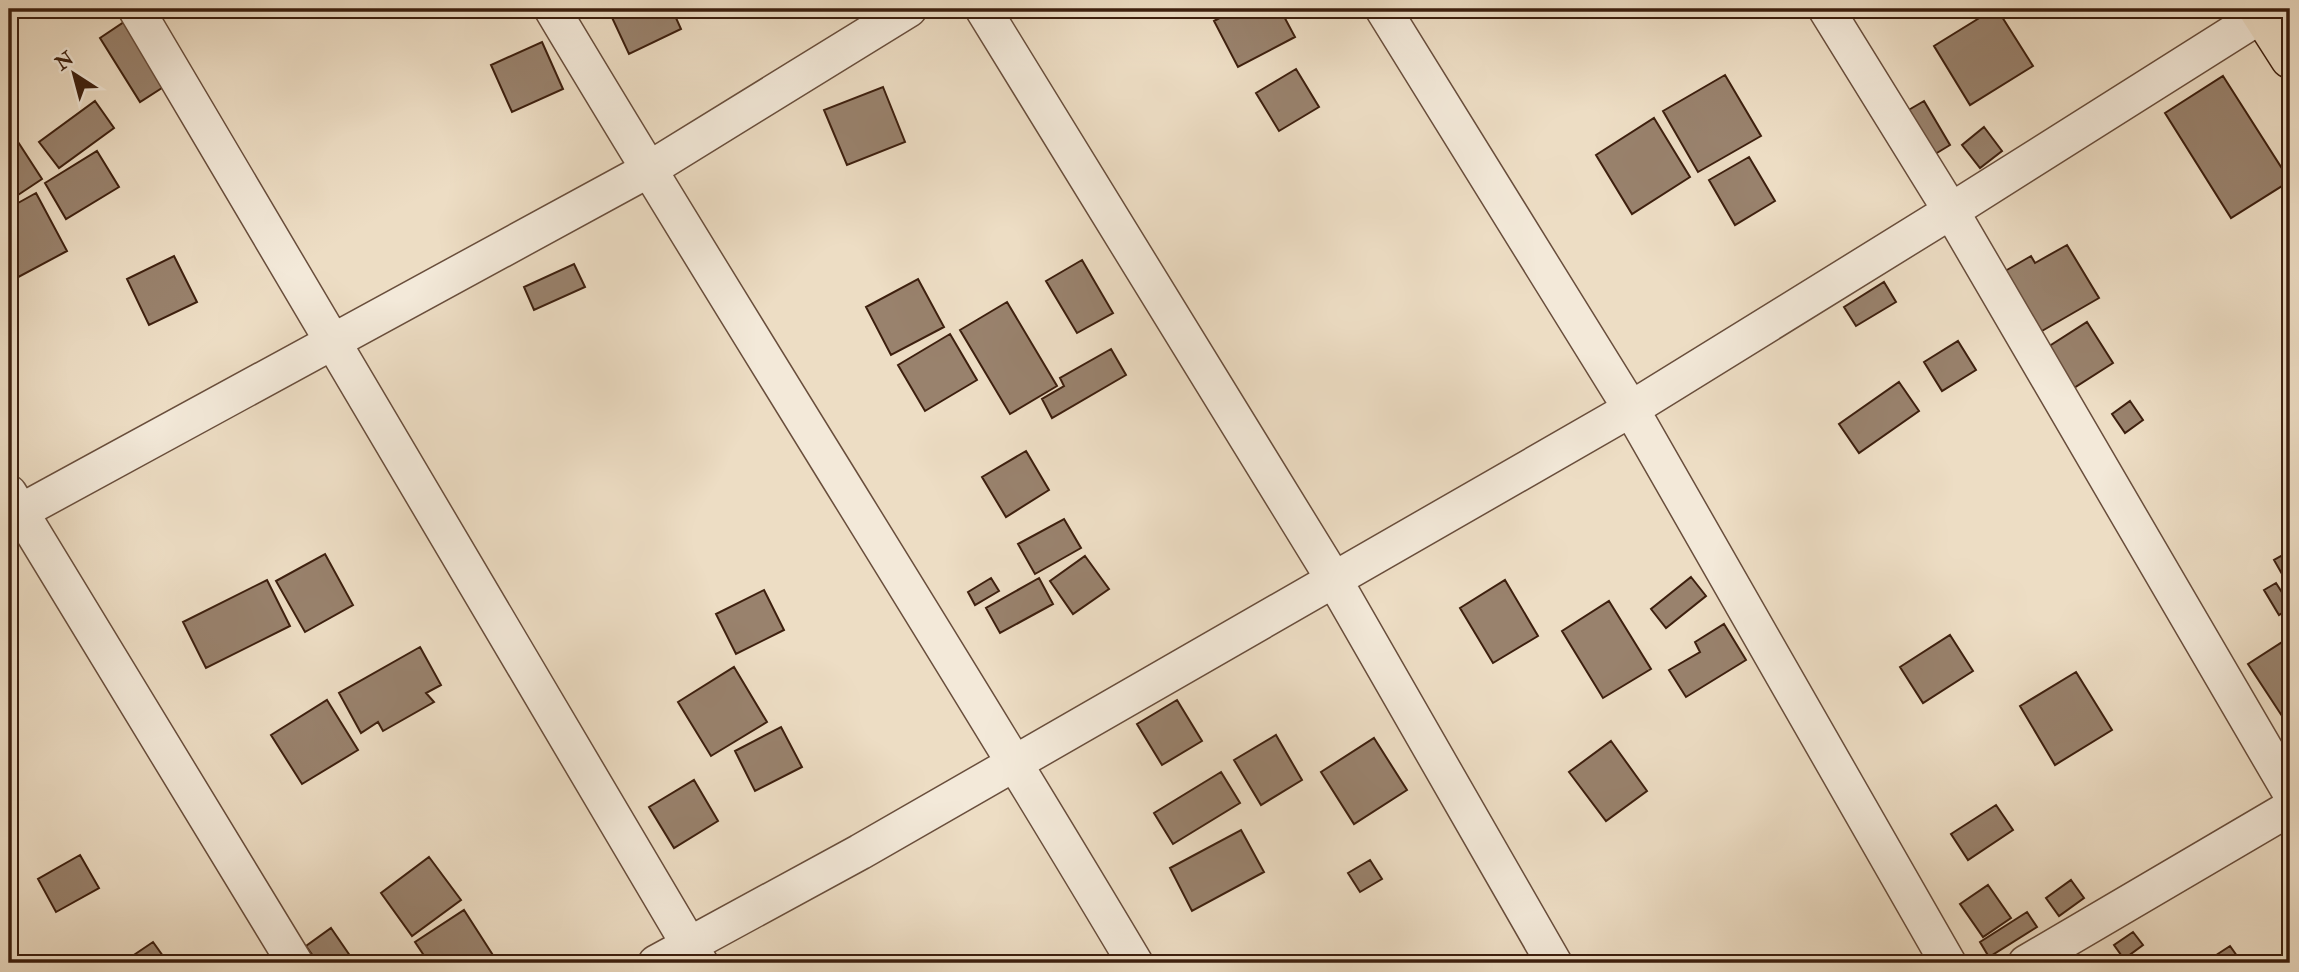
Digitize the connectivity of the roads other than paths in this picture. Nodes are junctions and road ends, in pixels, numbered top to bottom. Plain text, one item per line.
1 (136, 9) edge
2 (552, 9) edge
3 (909, 9) edge
4 (983, 9) edge
5 (1383, 9) edge
6 (1826, 9) edge
7 (2264, 11) edge
8 (2290, 59) edge
9 (648, 170) junction
10 (1951, 211) junction
11 (333, 341) junction
12 (1631, 409) junction
13 (12, 508) edge
14 (1333, 578) junction
15 (1016, 763) junction
16 (2290, 792) edge
17 (2290, 808) edge
18 (694, 954) edge
19 (295, 963) edge
20 (656, 963) edge
21 (1135, 963) edge
22 (1554, 963) edge
23 (1948, 963) edge
24 (2026, 963) edge

1 - 11 street
2 - 9 street
3 - 9 street
4 - 14 street
5 - 12 street
6 - 10 street
7 - 8 highway
7 - 10 street
9 - 11 street
9 - 15 street
10 - 12 street
10 - 16 street
11 - 13 street
11 - 18 street
12 - 14 street
12 - 23 street
13 - 19 street
14 - 15 street
14 - 22 street
15 - 18 street
15 - 21 street
17 - 24 street
18 - 20 street

